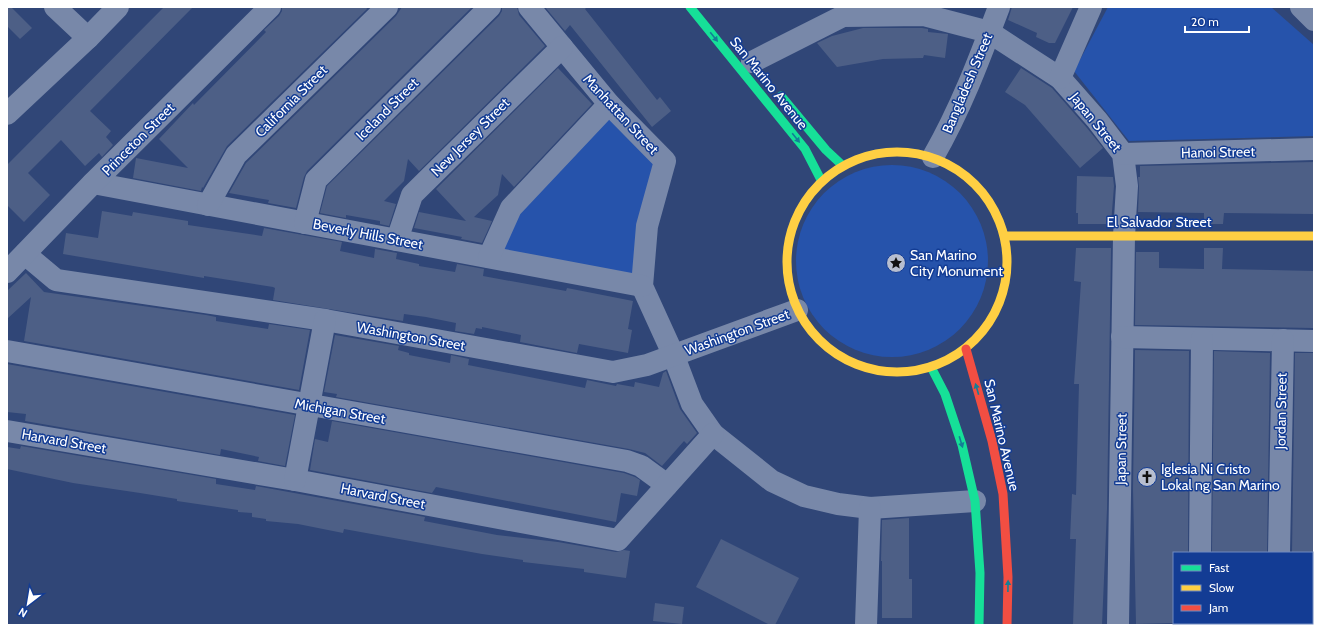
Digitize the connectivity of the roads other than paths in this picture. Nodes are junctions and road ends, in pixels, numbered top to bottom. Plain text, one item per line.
1 (55, 7) edge
2 (118, 7) edge
3 (270, 7) edge
4 (387, 7) edge
5 (490, 7) edge
6 (529, 7) edge
7 (690, 7) edge
8 (999, 7) edge
9 (1091, 7) edge
10 (1301, 7) edge
11 (843, 11) edge
12 (923, 11) edge
13 (1314, 20) edge
14 (989, 32) junction
15 (88, 38) junction
16 (562, 47) junction
17 (752, 62) dead end
18 (1060, 78) junction
19 (776, 90) dead end
20 (609, 104) junction
21 (7, 114) edge
22 (1314, 149) edge
23 (1123, 154) junction
24 (933, 157) junction
25 (842, 165) junction
26 (821, 180) junction
27 (93, 183) junction
28 (208, 205) junction
29 (305, 223) junction
30 (1005, 236) junction
31 (1124, 236) junction
32 (1314, 236) edge
33 (397, 240) junction
34 (25, 254) junction
35 (489, 257) junction
36 (7, 272) edge
37 (642, 286) junction
38 (797, 310) junction
39 (325, 320) junction
40 (1122, 337) junction
41 (1202, 339) junction
42 (1283, 340) junction
43 (1314, 341) edge
44 (966, 349) junction
45 (7, 351) edge
46 (673, 354) junction
47 (931, 367) junction
48 (310, 406) junction
49 (7, 431) edge
50 (713, 434) junction
51 (295, 480) junction
52 (667, 485) junction
53 (975, 501) junction
54 (870, 508) junction
55 (1200, 552) edge
56 (1279, 552) edge
57 (866, 625) edge
58 (980, 625) edge
59 (1008, 625) edge
60 (1118, 625) edge

1 - 15 street
2 - 15 street
3 - 27 street, Princeton Street
4 - 28 street, California Street
5 - 29 street, Iceland Street
6 - 16 street, Manhattan Street
7 -> 26 main road, San Marino Avenue
8 - 14 street, Bangladesh Street
9 - 18 street
10 - 13 street
11 - 12 street, Japan Street
11 - 17 street, Japan Street
12 - 14 street, Japan Street
14 - 18 street, Japan Street
14 - 24 street, Bangladesh Street
15 - 21 street
16 - 20 street, Manhattan Street
16 - 33 street, New Jersey Street
18 - 23 street, Japan Street
19 - 25 main road, San Marino Avenue
20 - 35 street
20 - 37 street, Manhattan Street
22 - 23 street, Hanoi Street
23 - 31 street, Japan Street
24 - 25 main road
24 - 30 main road
25 - 26 main road
26 - 38 main road
27 - 28 street, Beverly Hills Street
27 - 34 street, Princeton Street
28 - 29 street, Beverly Hills Street
29 - 33 street, Beverly Hills Street
30 - 31 main road, El Salvador Street
30 - 44 main road
31 - 32 main road, El Salvador Street
31 - 40 street, Japan Street
33 - 35 street, Beverly Hills Street
34 - 36 street, Princeton Street
34 - 39 street, Washington Street
35 - 37 street, Beverly Hills Street
37 - 46 street, Manhattan Street
38 - 46 street, Washington Street
38 - 47 main road
39 - 46 street, Washington Street
39 - 48 street
40 - 41 street
40 - 60 street, Japan Street
41 - 42 street
41 - 55 street
42 - 43 street
42 - 56 street, Jordan Street
44 - 47 main road
59 -> 44 main road, San Marino Avenue
45 - 48 street, Michigan Street
46 - 50 street, Manhattan Street
47 -> 53 main road
48 - 51 street
48 - 52 street, Michigan Street
49 - 51 street, Harvard Street
50 - 52 street, Harvard Street
50 - 54 street, Manhattan Street
51 - 52 street, Harvard Street
53 - 54 street, Manhattan Street
53 - 58 main road
54 - 57 street

